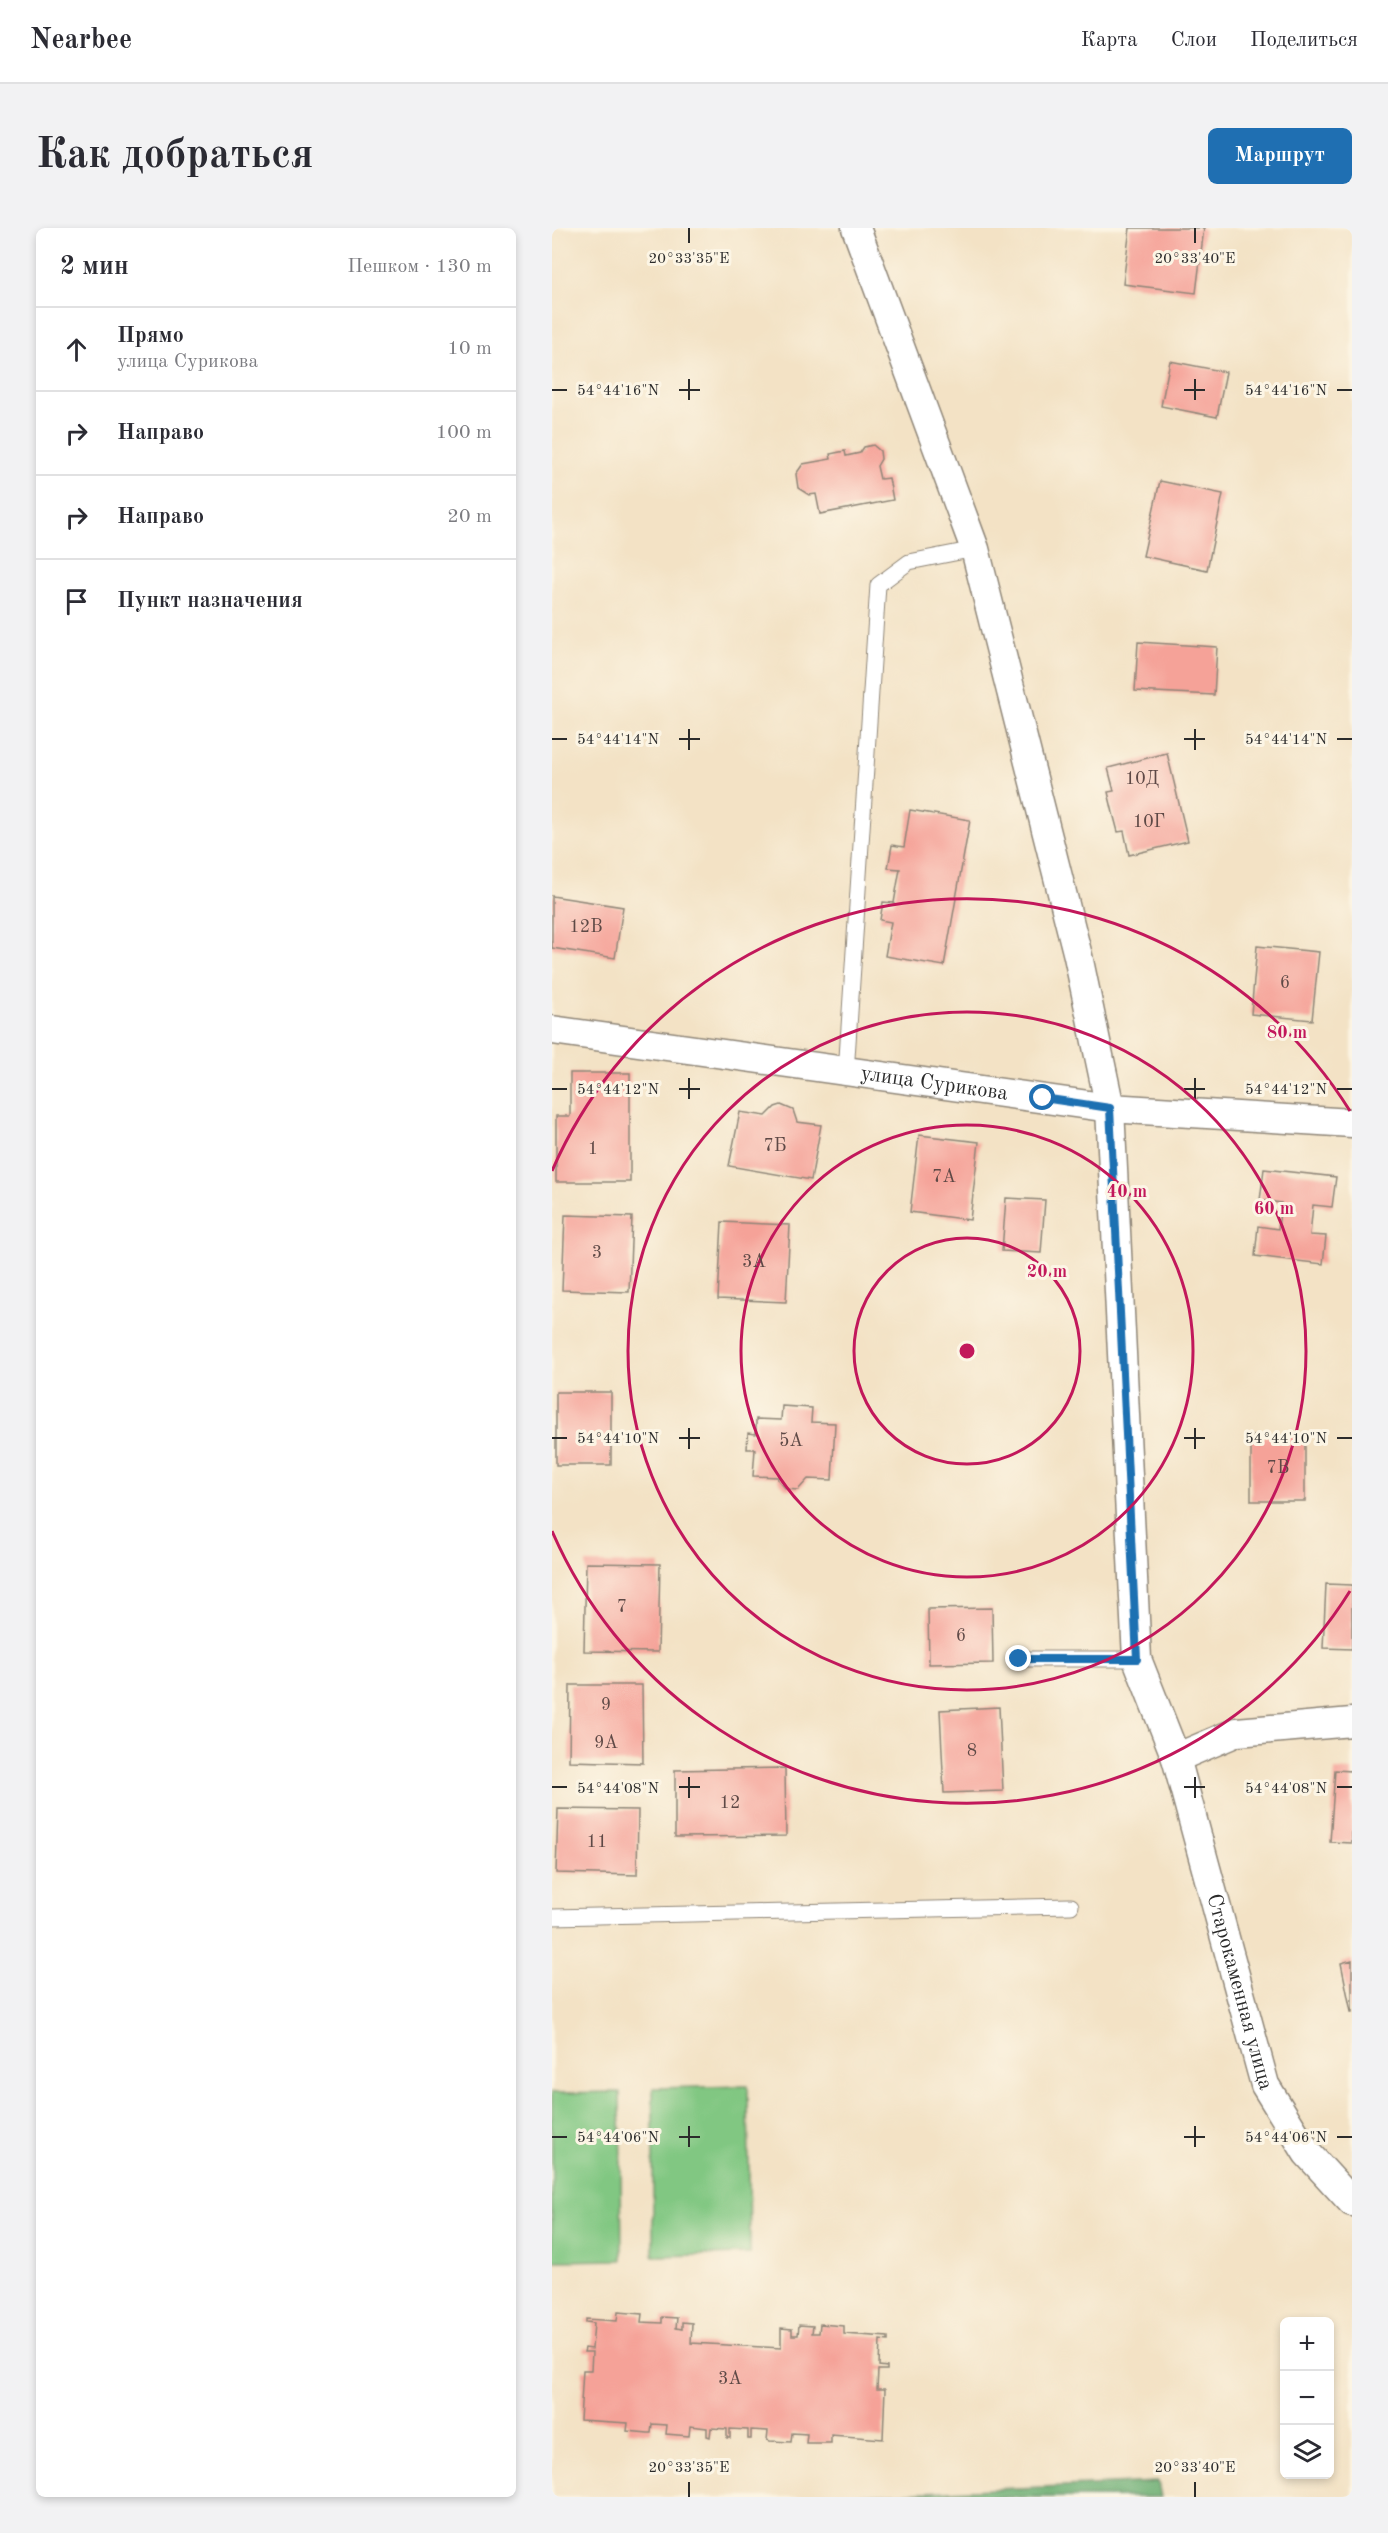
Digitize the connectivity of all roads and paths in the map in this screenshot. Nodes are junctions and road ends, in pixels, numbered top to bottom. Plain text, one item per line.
1 (856, 228) edge
2 (975, 549) junction
3 (552, 1030) edge
4 (846, 1073) junction
5 (1110, 1108) junction
6 (1352, 1123) edge
7 (1019, 1659) dead end
8 (1137, 1659) junction
9 (1352, 1722) edge
10 (1176, 1758) junction
11 (1071, 1906) dead end
12 (552, 1917) edge
13 (1352, 2202) edge

1 - 2 street, Старокаменная улица
2 - 4 lane
2 - 5 street, Старокаменная улица
3 - 4 street, улица Сурикова
4 - 5 street, улица Сурикова
5 - 6 street, улица Сурикова
5 - 8 street, Старокаменная улица
7 - 8 lane
8 - 10 street, Старокаменная улица
9 - 10 street
10 - 13 street, Старокаменная улица
11 - 12 lane

